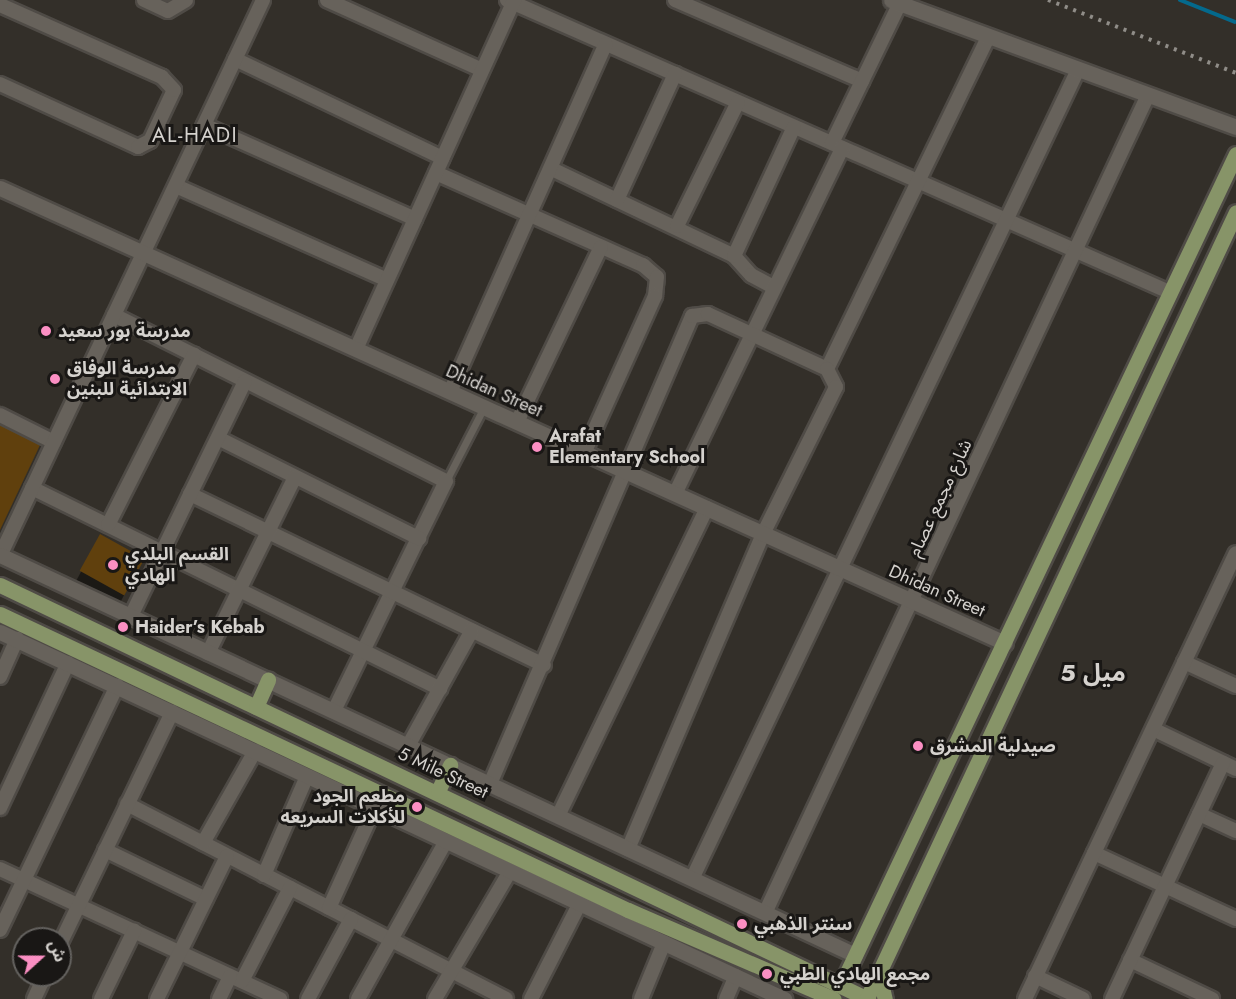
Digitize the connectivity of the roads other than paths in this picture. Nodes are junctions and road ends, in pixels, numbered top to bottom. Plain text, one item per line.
1 (3, 0) edge
2 (144, 0) edge
3 (186, 0) edge
4 (263, 0) edge
5 (327, 0) edge
6 (675, 0) edge
7 (511, 1) edge
8 (896, 2) edge
9 (0, 5) edge
10 (987, 39) junction
11 (606, 44) junction
12 (236, 59) junction
13 (482, 70) junction
14 (1077, 72) junction
15 (675, 74) junction
16 (862, 81) junction
17 (0, 84) edge
18 (1147, 98) junction
19 (738, 102) junction
20 (204, 125) junction
21 (794, 127) junction
22 (1236, 127) edge
23 (837, 145) junction
24 (1236, 154) edge
25 (443, 158) junction
26 (554, 170) junction
27 (436, 173) junction
28 (919, 182) junction
29 (176, 186) junction
30 (1, 191) edge
31 (617, 200) junction
32 (1236, 212) edge
33 (532, 216) junction
34 (415, 219) junction
35 (1005, 220) junction
36 (677, 226) junction
37 (601, 247) junction
38 (1074, 250) junction
39 (144, 253) junction
40 (734, 256) junction
41 (387, 280) junction
42 (774, 287) junction
43 (1167, 291) junction
44 (114, 315) junction
45 (750, 336) junction
46 (356, 350) junction
47 (194, 355) junction
48 (827, 369) junction
49 (245, 381) junction
50 (450, 392) junction
51 (484, 407) junction
52 (0, 415) edge
53 (517, 422) junction
54 (218, 438) junction
55 (54, 442) junction
56 (585, 453) junction
57 (628, 473) junction
58 (295, 477) junction
59 (447, 482) junction
60 (32, 488) junction
61 (190, 494) junction
62 (675, 494) junction
63 (707, 508) junction
64 (108, 525) junction
65 (268, 532) junction
66 (763, 534) junction
67 (419, 538) junction
68 (162, 551) junction
69 (1236, 553) edge
70 (0, 555) edge
71 (840, 569) junction
72 (1230, 579) edge
73 (0, 585) edge
74 (240, 588) junction
75 (393, 592) junction
76 (911, 601) junction
77 (0, 614) edge
78 (131, 616) junction
79 (472, 630) junction
80 (0, 632) edge
81 (17, 639) junction
82 (1005, 644) junction
83 (365, 649) junction
84 (208, 653) junction
85 (1184, 662) junction
86 (68, 663) junction
87 (544, 665) junction
88 (0, 677) edge
89 (268, 681) junction
90 (1236, 686) edge
91 (117, 687) junction
92 (440, 689) junction
93 (256, 707) junction
94 (334, 711) junction
95 (171, 712) junction
96 (231, 722) junction
97 (1153, 729) junction
98 (223, 736) junction
99 (408, 746) junction
100 (255, 751) junction
101 (450, 765) junction
102 (1230, 766) edge
103 (307, 776) junction
104 (490, 784) junction
105 (438, 791) junction
106 (127, 804) junction
107 (375, 807) junction
108 (0, 808) edge
109 (1199, 814) junction
110 (558, 816) junction
111 (1236, 831) edge
112 (442, 833) junction
113 (203, 843) junction
114 (628, 849) junction
115 (105, 850) junction
116 (1094, 853) junction
117 (227, 856) junction
118 (0, 869) edge
119 (510, 871) junction
120 (264, 875) junction
121 (692, 879) junction
122 (24, 880) junction
123 (1165, 886) junction
124 (290, 888) junction
125 (639, 889) junction
126 (206, 899) junction
127 (580, 903) junction
128 (79, 905) junction
129 (329, 908) junction
130 (628, 909) junction
131 (765, 913) junction
132 (351, 919) junction
133 (1236, 919) edge
134 (68, 927) edge
135 (0, 930) edge
136 (135, 931) junction
137 (392, 940) junction
138 (664, 943) junction
139 (180, 952) junction
140 (855, 957) junction
141 (1130, 960) junction
142 (452, 971) junction
143 (813, 971) junction
144 (880, 971) junction
145 (736, 976) junction
146 (1035, 976) junction
147 (236, 979) junction
148 (804, 985) junction
149 (841, 985) junction
150 (1186, 993) edge
151 (101, 999) edge
152 (158, 999) edge
153 (219, 999) edge
154 (280, 999) edge
155 (308, 999) edge
156 (358, 999) edge
157 (435, 999) edge
158 (506, 999) edge
159 (531, 999) edge
160 (641, 999) edge
161 (726, 999) edge
162 (784, 999) edge
163 (815, 999) edge
164 (833, 999) edge
165 (867, 999) edge
166 (885, 999) edge
167 (1025, 999) edge
168 (1083, 999) edge
169 (1112, 999) edge
170 (1212, 999) edge

1 - 9 street
2 - 3 street
4 - 12 street
5 - 13 street
6 - 16 street
7 - 11 street
7 - 13 street
8 - 10 street
8 - 16 street
9 - 17 street
10 - 14 street
10 - 28 street
11 - 15 street
11 - 26 street
12 - 20 street
12 - 25 street
13 - 25 street
14 - 18 street
14 - 35 street
15 - 19 street
15 - 31 street
16 - 23 street
18 - 22 street
18 - 38 street, شارع مجمع عصام
19 - 21 street
19 - 36 street
20 - 29 street
20 - 34 street
21 - 23 street
21 - 40 street
23 - 28 street
23 - 42 street
24 - 43 main road
25 - 27 street
26 - 31 street
26 - 33 street
27 - 33 street
27 - 34 street
28 - 35 street
28 - 48 street
29 - 39 street
29 - 41 street
30 - 39 street, Dhidan Street
31 - 36 street
32 - 144 main road
33 - 37 street
33 - 50 street
34 - 41 street
35 - 38 street
35 - 71 street
36 - 40 street
37 - 53 street
37 - 56 street
38 - 43 street
38 - 76 street, شارع مجمع عصام
39 - 44 street
39 - 46 street, Dhidan Street
40 - 42 street
41 - 46 street
42 - 45 street
43 - 82 main road
44 - 47 street
44 - 55 street
45 - 48 street
45 - 57 street
45 - 62 street
46 - 50 street, Dhidan Street
47 - 49 street
47 - 64 street
48 - 66 street
49 - 54 street
49 - 59 street
50 - 51 street, Dhidan Street
51 - 53 street, Dhidan Street
51 - 59 lane
52 - 55 street
53 - 56 street, Dhidan Street
54 - 58 street
54 - 61 street
55 - 60 street
56 - 57 street, Dhidan Street
57 - 62 street, Dhidan Street
57 - 87 street
58 - 65 street
58 - 67 street
59 - 67 street
60 - 64 street
60 - 70 street
61 - 65 street
61 - 68 street
62 - 63 street, Dhidan Street
63 - 66 street, Dhidan Street
63 - 110 street
64 - 68 street
65 - 74 street
65 - 75 street
66 - 71 street, Dhidan Street
66 - 114 street
67 - 75 street
68 - 74 street
68 - 78 street
69 - 72 street
70 - 78 street
71 - 76 street, Dhidan Street
71 - 121 street
72 - 85 street
73 - 93 main road, 5 Mile Street
74 - 83 street
74 - 84 street
75 - 79 street
75 - 83 street
76 - 82 street, Dhidan Street
76 - 131 street, شارع مجمع عصام
77 - 96 main road
78 - 84 street
79 - 87 street
79 - 92 street
80 - 81 street
81 - 86 street
81 - 88 street
82 - 140 main road
83 - 92 street
83 - 94 street
84 - 89 street
85 - 90 street
85 - 97 street
86 - 91 street
86 - 108 street
87 - 104 street
89 - 93 main road
89 - 94 street
91 - 95 street
91 - 122 street
92 - 99 street
93 - 105 main road, 5 Mile Street
94 - 99 street
95 - 98 street
95 - 106 street
96 - 98 main road
96 - 112 main road
97 - 102 street
97 - 116 street
98 - 100 street
99 - 101 street
100 - 103 street
100 - 113 street
101 - 104 street
101 - 105 main road
102 - 109 street
103 - 107 street
103 - 120 street
104 - 110 street
105 - 125 main road, 5 Mile Street
106 - 113 street
106 - 115 street
107 - 112 street
107 - 129 street
109 - 111 street
109 - 123 street
110 - 114 street
112 - 119 street
112 - 130 main road
112 - 137 street
113 - 117 street
114 - 121 street
115 - 126 street
115 - 128 street
116 - 123 street
116 - 146 street
117 - 120 street
117 - 126 street
118 - 122 street
119 - 127 street
119 - 142 street
120 - 124 street
121 - 131 street
122 - 128 street
122 - 135 street
123 - 133 street
123 - 141 street
124 - 129 street
124 - 147 street
125 - 130 main road
125 - 143 main road, 5 Mile Street
126 - 139 street
127 - 138 street
127 - 159 street
128 - 134 street
128 - 136 street
129 - 132 street
130 - 148 main road
131 - 140 street
132 - 137 street
132 - 155 street
136 - 139 street
136 - 151 street
137 - 142 street
137 - 156 street
138 - 145 street
138 - 160 street
139 - 147 street
139 - 152 street
140 - 143 main road
140 - 149 main road
141 - 150 street
141 - 169 street
142 - 157 street
142 - 158 street
143 - 149 main road, 5 Mile Street
144 - 165 main road
144 - 166 main road
145 - 161 street
145 - 162 street
146 - 167 street
146 - 168 street
147 - 153 street
147 - 154 street
148 - 163 main road
148 - 164 main road
149 - 165 main road, 5 Mile Street
150 - 170 street

